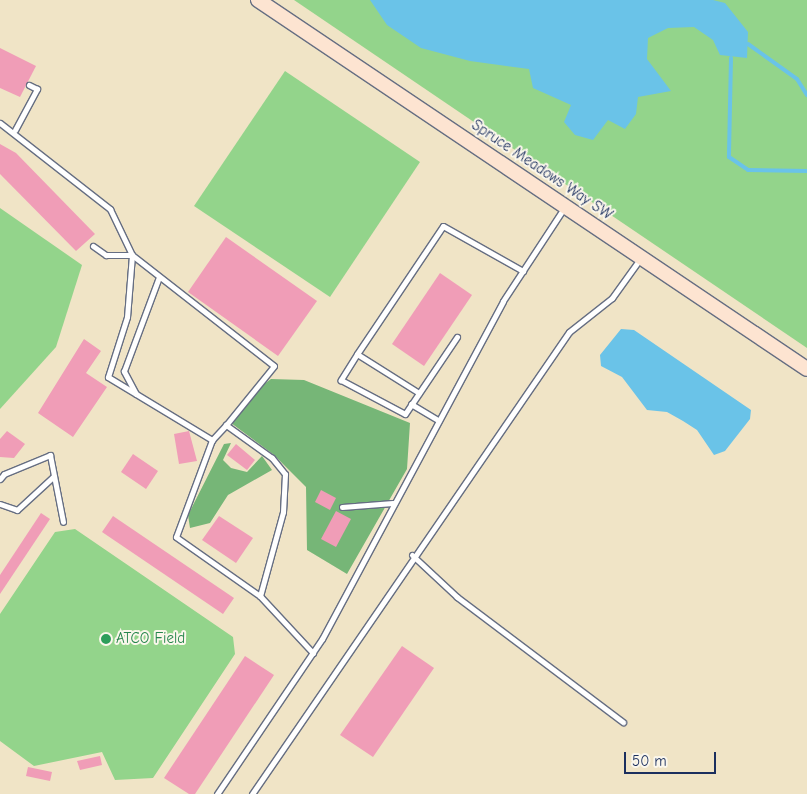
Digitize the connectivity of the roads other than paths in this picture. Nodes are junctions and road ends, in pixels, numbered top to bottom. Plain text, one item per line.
1 (258, 0) edge
2 (29, 85) dead end
3 (0, 123) edge
4 (15, 130) junction
5 (566, 205) junction
6 (93, 246) dead end
7 (132, 255) junction
8 (642, 256) junction
9 (523, 272) junction
10 (159, 276) junction
11 (457, 337) dead end
12 (357, 354) junction
13 (807, 369) edge
14 (419, 393) junction
15 (136, 394) junction
16 (411, 404) junction
17 (438, 420) junction
18 (226, 425) junction
19 (212, 440) junction
20 (54, 476) junction
21 (0, 480) edge
22 (393, 503) junction
23 (0, 504) edge
24 (342, 507) dead end
25 (63, 522) dead end
26 (412, 555) junction
27 (260, 596) junction
28 (313, 653) junction
29 (623, 722) dead end
30 (217, 794) edge
31 (252, 794) edge

1 - 5 main road, Spruce Meadows Way SW
2 - 4 lane
3 - 4 lane
4 - 7 lane
5 - 8 main road, Spruce Meadows Way SW
5 - 9 lane
6 - 7 lane
7 - 10 lane
7 - 15 lane
8 - 13 main road, Spruce Meadows Way SW
8 - 26 lane
9 - 12 lane
9 - 17 lane
10 - 15 lane
10 - 18 lane
11 - 14 lane
12 - 14 lane
12 - 16 lane
14 - 16 lane
15 - 19 lane
16 - 17 lane
17 - 22 lane
18 - 19 lane
18 - 27 lane
19 - 27 lane
20 - 21 lane
20 - 23 lane
20 - 25 lane
22 - 24 lane
22 - 28 lane
26 - 29 lane
26 - 31 lane
27 - 28 lane
28 - 30 lane

